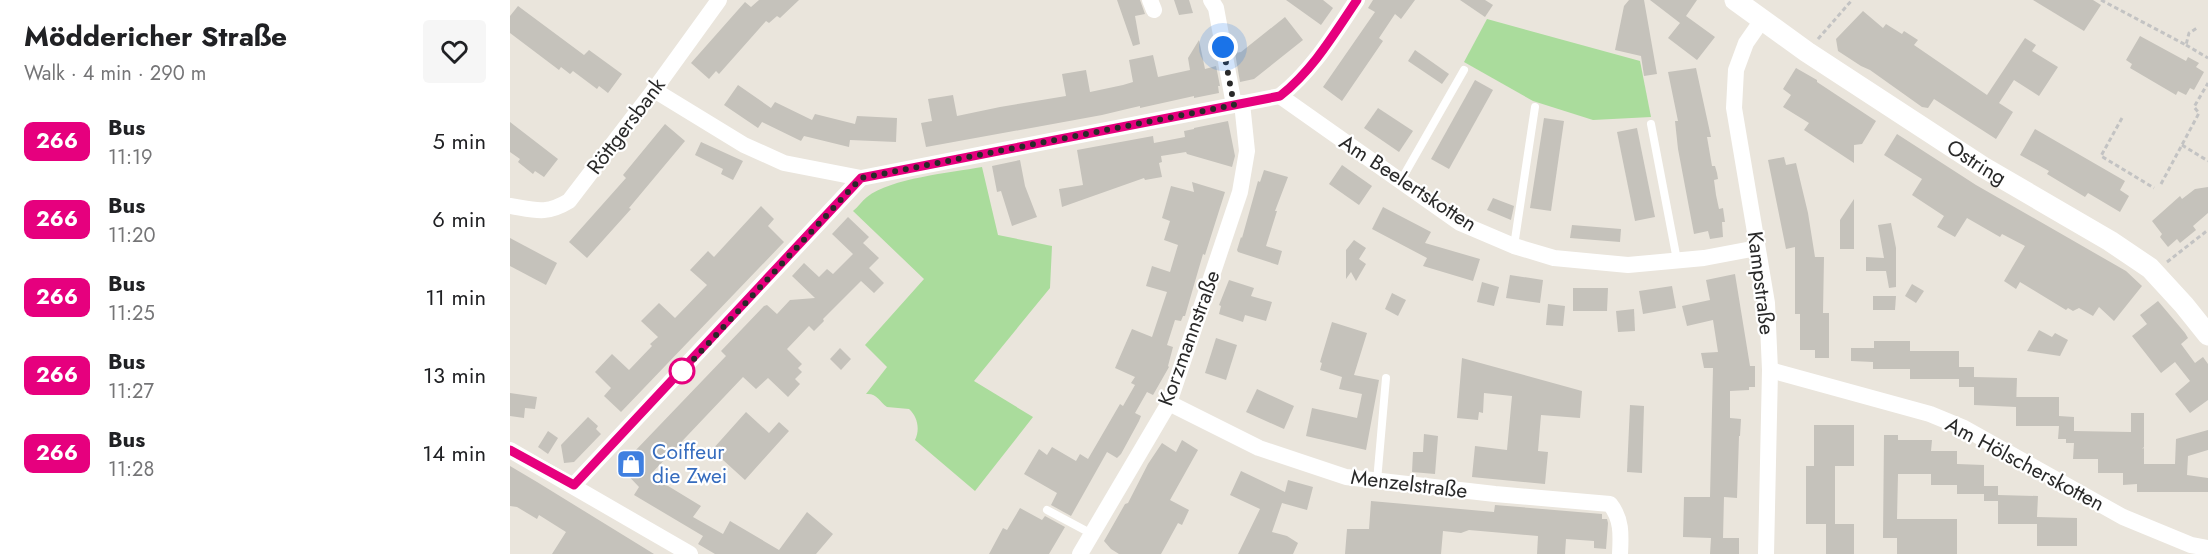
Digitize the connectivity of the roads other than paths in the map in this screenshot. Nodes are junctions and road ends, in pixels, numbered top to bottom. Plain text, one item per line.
1 (719, 0) edge
2 (1211, 0) edge
3 (1357, 0) edge
4 (1735, 0) edge
5 (1762, 20) junction
6 (1464, 70) dead end
7 (654, 90) junction
8 (1280, 96) junction
9 (1238, 104) junction
10 (1535, 107) dead end
11 (1651, 124) dead end
12 (861, 178) junction
13 (1400, 182) junction
14 (510, 206) edge
15 (1514, 246) junction
16 (1757, 248) junction
17 (1677, 260) junction
18 (2208, 334) edge
19 (1770, 370) junction
20 (1386, 378) dead end
21 (1169, 403) junction
22 (510, 450) edge
23 (1377, 481) junction
24 (574, 485) junction
25 (1047, 510) dead end
26 (1092, 534) junction
27 (2208, 548) edge
28 (690, 554) edge
29 (1080, 554) edge
30 (1620, 554) edge
31 (1766, 554) edge

1 - 7 street, Röttgersbank
2 - 9 street, Korzmannstraße
3 - 8 street
4 - 5 street, Ostring
5 - 16 street, Kampstraße
5 - 18 street, Ostring
6 - 13 lane
7 - 12 street
7 - 14 street, Röttgersbank
8 - 9 street
8 - 13 street, Am Beelertskotten
9 - 12 street
9 - 21 street, Korzmannstraße
10 - 15 lane
11 - 17 lane
12 - 24 street
13 - 15 street, Am Beelertskotten
15 - 17 street, Am Beelertskotten
16 - 17 street, Am Beelertskotten
16 - 19 street, Kampstraße
19 - 27 street, Am Hölscherskotten
19 - 31 street, Kampstraße
20 - 23 lane
21 - 23 street, Menzelstraße
21 - 26 street, Korzmannstraße
22 - 24 street
23 - 30 street, Menzelstraße
24 - 28 street
25 - 26 lane
26 - 29 street, Korzmannstraße

